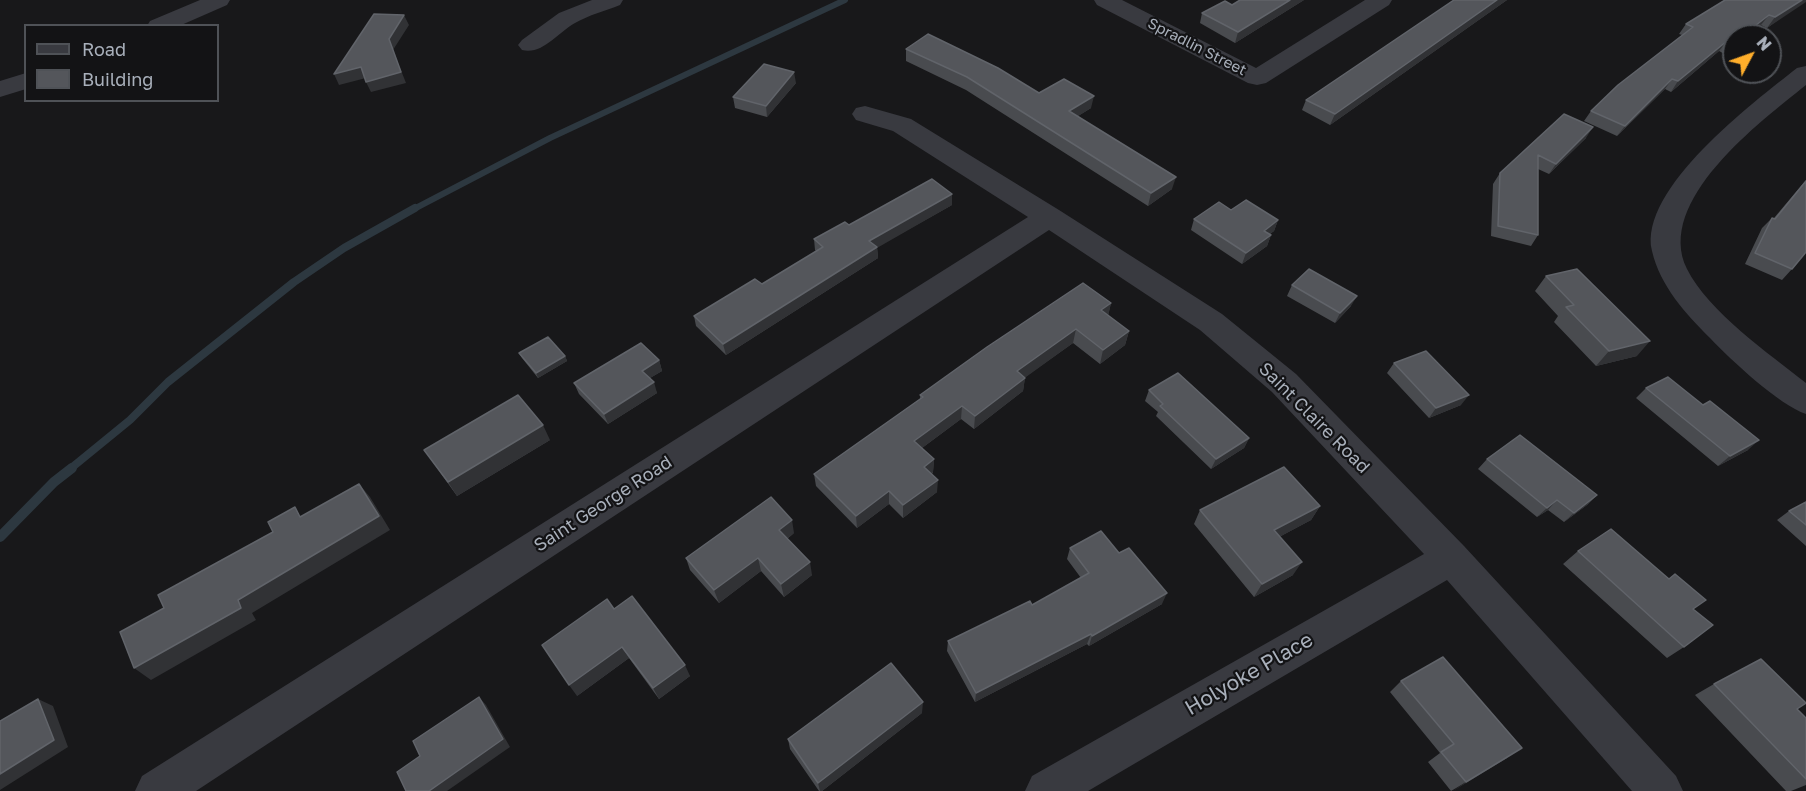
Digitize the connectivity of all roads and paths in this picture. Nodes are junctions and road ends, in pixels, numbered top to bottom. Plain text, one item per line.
1 (219, 0) edge
2 (612, 0) edge
3 (1105, 0) edge
4 (1381, 0) edge
5 (163, 24) edge
6 (530, 45) dead end
7 (1806, 73) edge
8 (24, 81) edge
9 (0, 90) edge
10 (865, 114) dead end
11 (1049, 217) junction
12 (1806, 401) edge
13 (1451, 558) junction
14 (157, 791) edge
15 (1047, 791) edge
16 (1661, 791) edge

1 - 5 street
2 - 6 street
3 - 4 street, Spradlin Street
7 - 12 street
8 - 9 street
10 - 11 street, Saint Claire Road
11 - 13 street, Saint Claire Road
11 - 14 street, Saint George Road
13 - 15 street, Holyoke Place
13 - 16 street, Saint Claire Road

